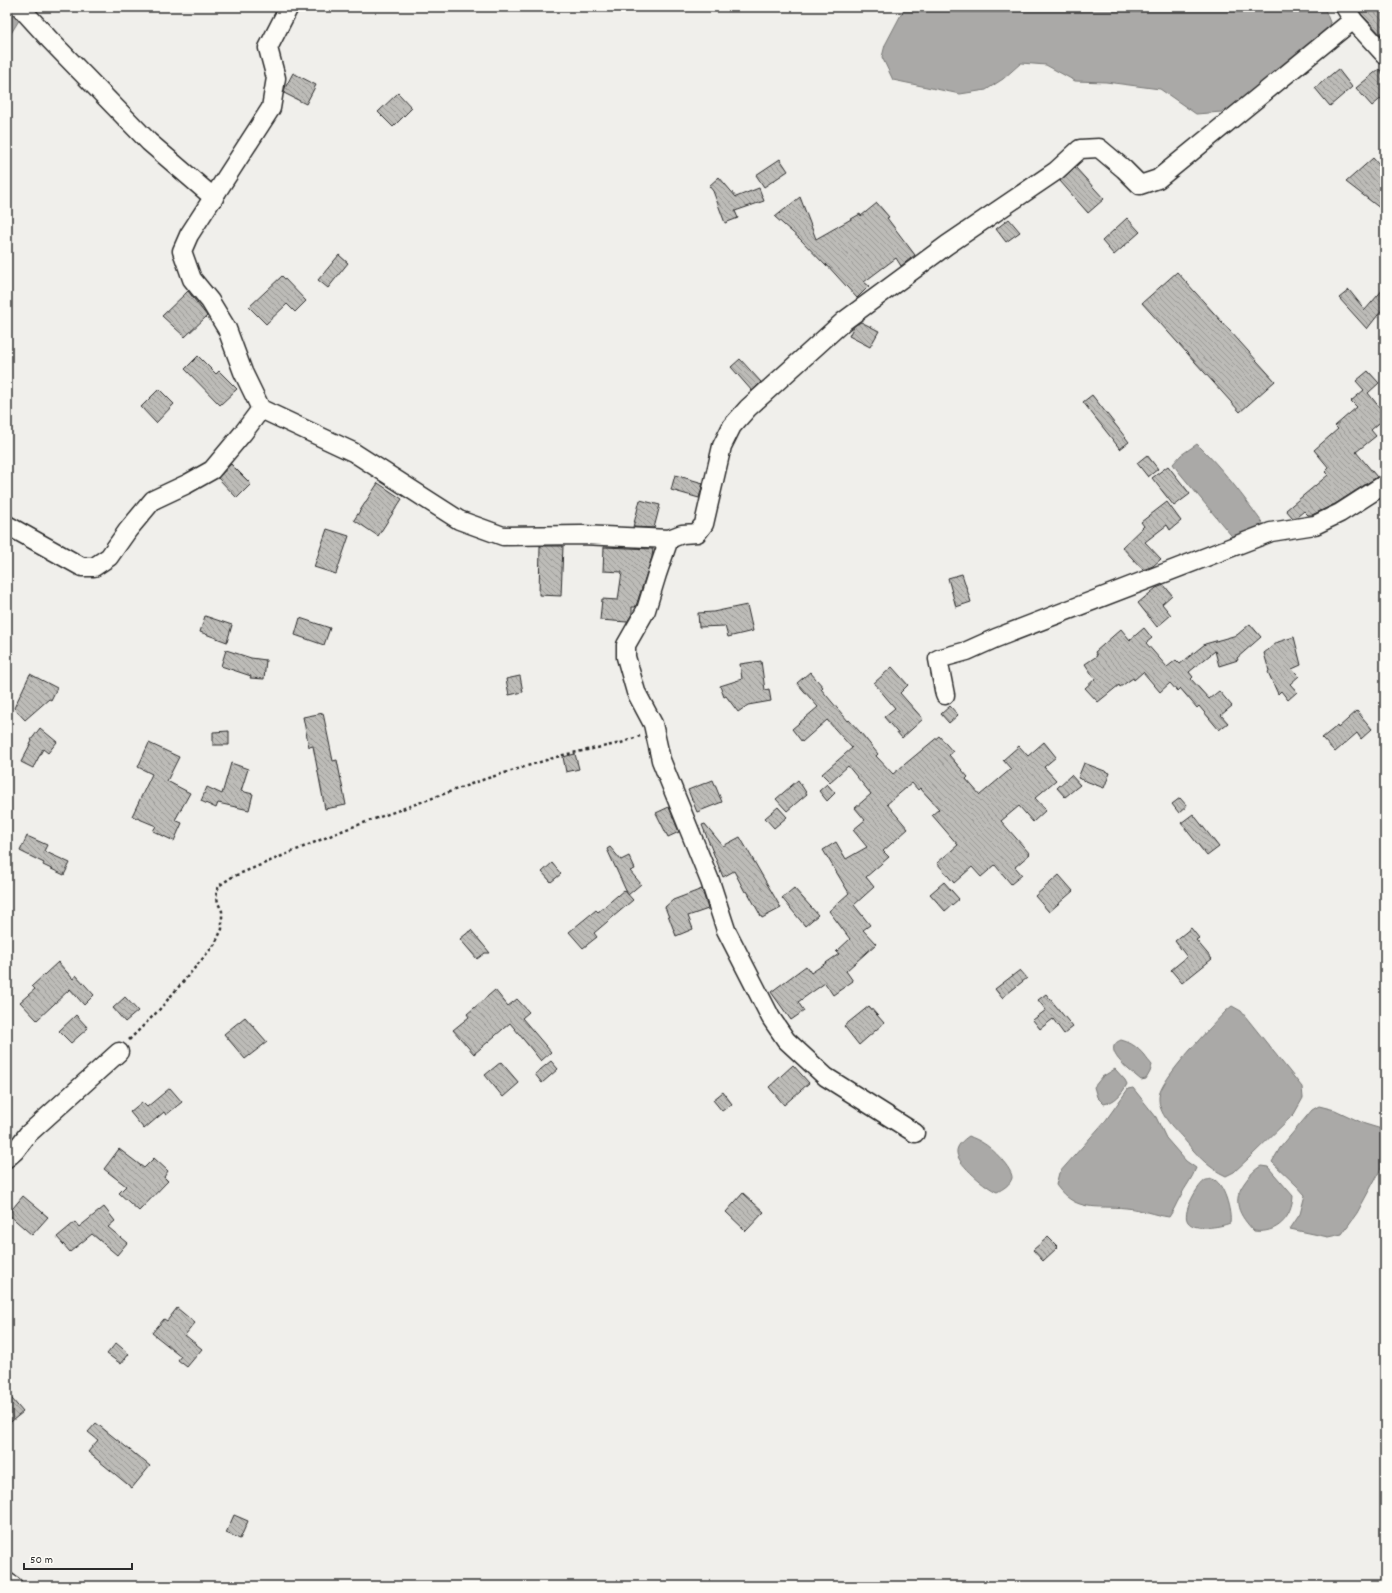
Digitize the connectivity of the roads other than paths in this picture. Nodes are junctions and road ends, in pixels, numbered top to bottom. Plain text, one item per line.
1 (20, 7) edge
2 (289, 7) edge
3 (1349, 14) edge
4 (1385, 55) edge
5 (214, 198) junction
6 (260, 409) junction
7 (1385, 484) edge
8 (7, 525) edge
9 (669, 539) junction
10 (945, 695) dead end
11 (119, 1052) road end
12 (915, 1134) dead end
13 (7, 1158) edge
14 (7, 1582) edge
15 (13, 1586) edge

1 - 5 street
2 - 5 street
3 - 4 street
3 - 9 street
5 - 6 street
6 - 8 street
6 - 9 street
7 - 10 street
9 - 12 street
11 - 13 street
14 - 15 street

